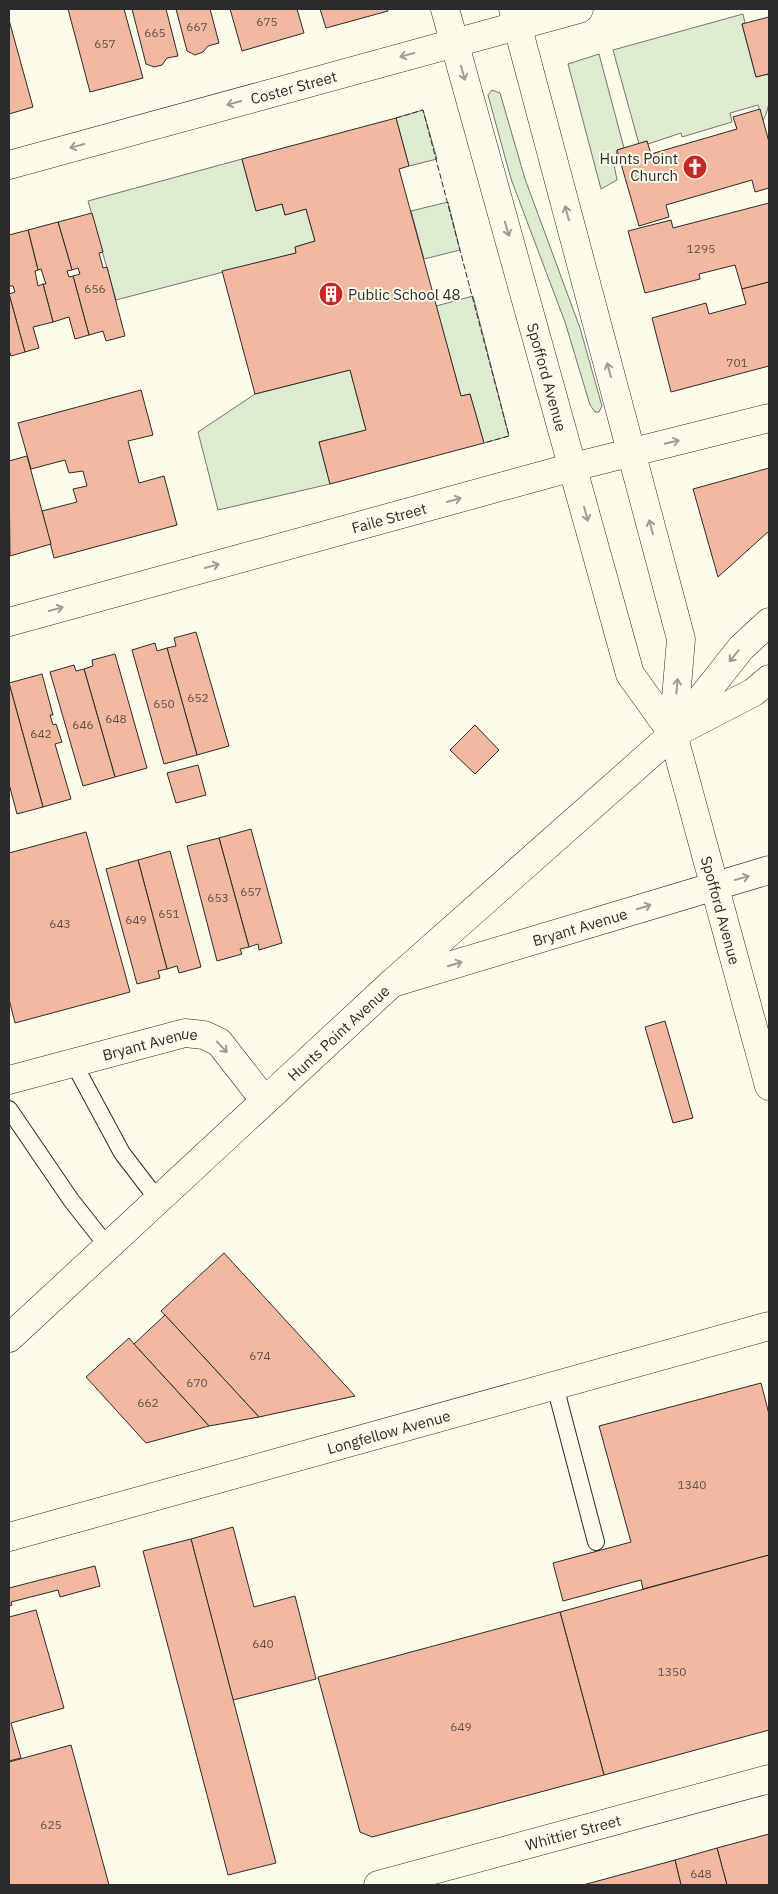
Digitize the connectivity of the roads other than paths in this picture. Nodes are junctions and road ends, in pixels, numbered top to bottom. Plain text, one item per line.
1 (445, 9) edge
2 (579, 9) edge
3 (515, 17) edge
4 (454, 41) junction
5 (9, 165) edge
6 (769, 418) edge
7 (631, 453) junction
8 (573, 467) junction
9 (9, 622) edge
10 (769, 622) edge
11 (769, 679) edge
12 (674, 734) junction
13 (769, 870) edge
14 (714, 886) junction
15 (392, 983) junction
16 (74, 1062) junction
17 (9, 1080) edge
18 (769, 1086) edge
19 (266, 1101) junction
20 (9, 1109) edge
21 (158, 1200) junction
22 (108, 1247) junction
23 (769, 1326) edge
24 (9, 1338) edge
25 (555, 1386) junction
26 (9, 1537) edge
27 (596, 1542) dead end
28 (769, 1779) edge
29 (378, 1885) edge

1 - 4 street, Spofford Avenue
2 - 3 street, Coster Street
3 - 4 street, Coster Street
7 -> 3 street, Spofford Avenue
4 -> 5 street, Coster Street
4 -> 8 street, Spofford Avenue
7 -> 6 street, Faile Street
7 - 8 street, Faile Street
12 -> 7 street, Spofford Avenue
9 -> 8 street, Faile Street
8 -> 12 street, Spofford Avenue
10 -> 12 street, Hunts Point Avenue
11 - 12 street, Hunts Point Avenue
12 - 14 street, Spofford Avenue
12 - 15 street, Hunts Point Avenue
14 -> 13 street, Bryant Avenue
15 -> 14 street, Bryant Avenue
14 - 18 street, Spofford Avenue
15 - 19 street, Hunts Point Avenue
16 - 17 street, Bryant Avenue
16 -> 19 street, Bryant Avenue
16 - 21 lane
19 - 21 street, Hunts Point Avenue
20 - 22 lane
21 - 22 street, Hunts Point Avenue
22 - 24 street, Hunts Point Avenue
23 - 25 street, Longfellow Avenue
25 - 26 street, Longfellow Avenue
25 - 27 lane
28 - 29 street, Whittier Street

